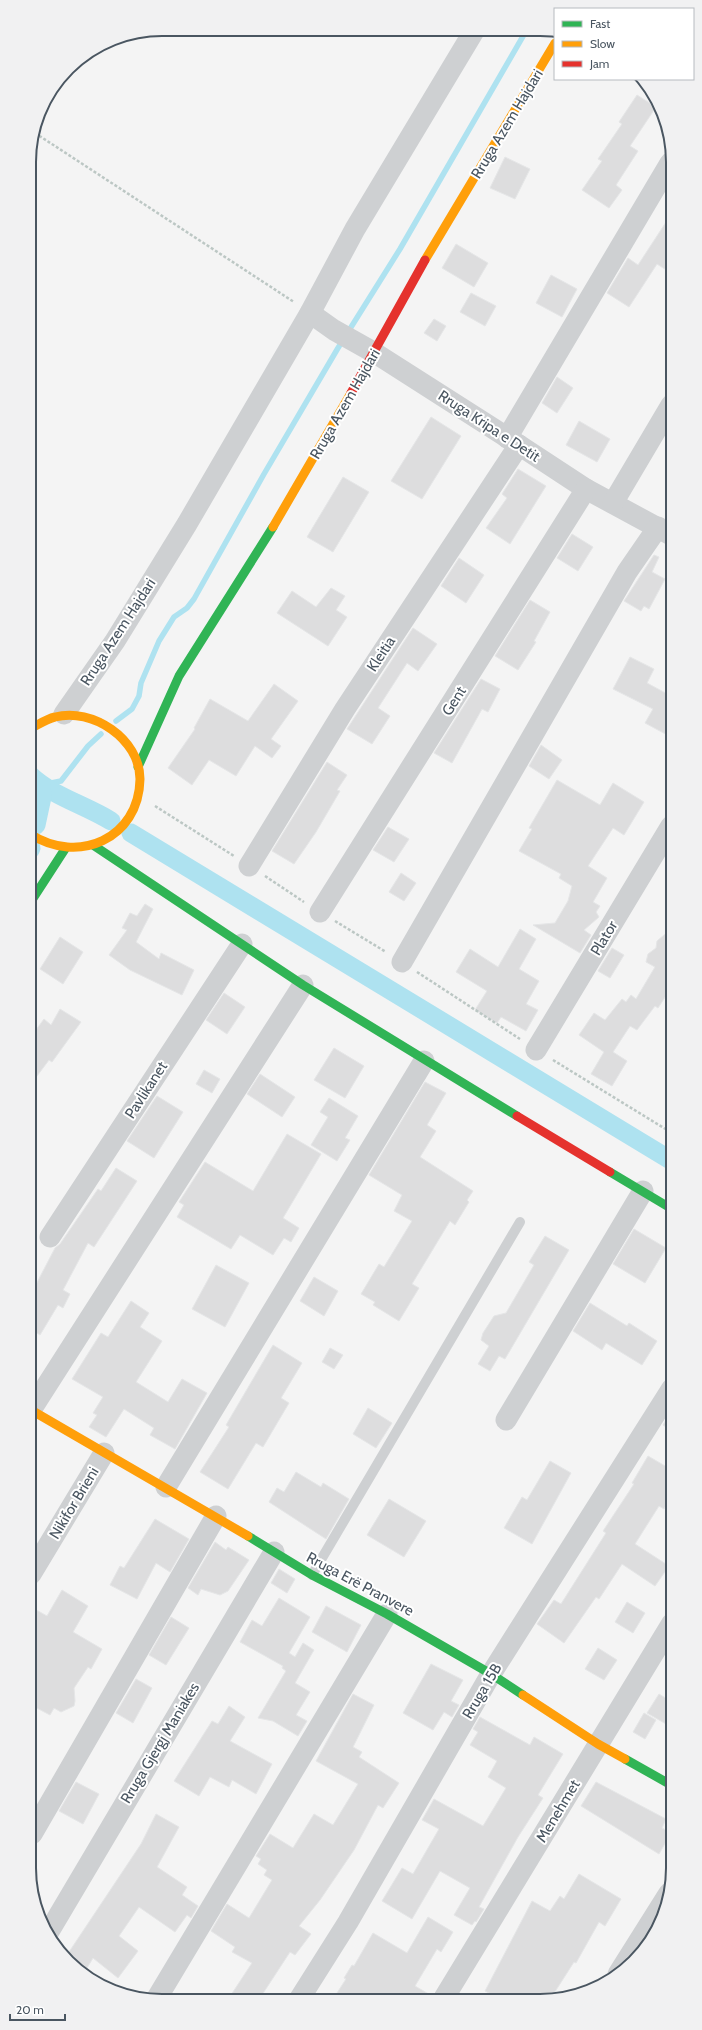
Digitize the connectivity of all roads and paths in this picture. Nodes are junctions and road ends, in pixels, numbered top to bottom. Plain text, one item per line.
1 (471, 36) edge
2 (554, 45) edge
3 (39, 136) edge
4 (666, 170) edge
5 (310, 313) junction
6 (375, 354) junction
7 (666, 413) edge
8 (513, 441) junction
9 (586, 490) junction
10 (613, 503) junction
11 (664, 531) edge
12 (64, 714) junction
13 (36, 726) edge
14 (138, 767) junction
15 (666, 834) edge
16 (36, 837) edge
17 (93, 845) junction
18 (65, 849) junction
19 (249, 866) dead end
20 (36, 894) edge
21 (320, 912) dead end
22 (242, 944) junction
23 (402, 962) dead end
24 (303, 985) junction
25 (536, 1050) dead end
26 (424, 1061) junction
27 (643, 1191) junction
28 (666, 1205) edge
29 (520, 1222) dead end
30 (50, 1237) dead end
31 (666, 1397) edge
32 (36, 1402) edge
33 (36, 1413) edge
34 (506, 1420) dead end
35 (104, 1453) junction
36 (166, 1487) junction
37 (216, 1516) junction
38 (274, 1552) junction
39 (36, 1566) edge
40 (312, 1575) junction
41 (388, 1614) junction
42 (666, 1633) edge
43 (491, 1674) junction
44 (598, 1744) junction
45 (666, 1782) edge
46 (36, 1827) edge
47 (659, 1910) edge
48 (51, 1928) edge
49 (628, 1958) edge
50 (160, 1994) edge
51 (303, 1994) edge
52 (446, 1994) edge

1 - 5 street, Rruga Azem Hajdari
2 - 6 street, Rruga Azem Hajdari
3 - 5 path
4 - 8 street, Kleitia
5 - 6 street, Rruga Kripa e Detit
5 - 12 street, Rruga Azem Hajdari
6 - 8 street, Rruga Kripa e Detit
6 - 14 street, Rruga Azem Hajdari
7 - 10 street
8 - 9 street, Rruga Kripa e Detit
8 - 19 street, Kleitia
9 - 10 street, Rruga Kripa e Detit
9 - 21 street, Gent
10 - 11 street, Rruga Kripa e Detit
11 - 23 street
12 - 13 street, Rruga Azem Hajdari
12 - 14 street, Rruga Azem Hajdari
14 - 17 street, Rruga Azem Hajdari
15 - 25 street, Plator
16 - 18 street, Rruga Azem Hajdari
17 - 18 street, Rruga Azem Hajdari
17 - 22 street
18 - 20 street
22 - 24 street
22 - 30 street, Pavlikanet
24 - 26 street
24 - 32 street
26 - 27 street
26 - 36 street
27 - 28 street
27 - 34 street
29 - 40 lane
31 - 43 street, Rruga 15B
33 - 35 street, Rruga Erë Pranvere
35 - 36 street, Rruga Erë Pranvere
35 - 39 street, Nikifor Brieni
36 - 37 street, Rruga Erë Pranvere
37 - 38 street, Rruga Erë Pranvere
37 - 46 street
38 - 40 street, Rruga Erë Pranvere
38 - 48 street, Rruga Gjergj Maniakes
40 - 41 street, Rruga Erë Pranvere
41 - 43 street, Rruga Erë Pranvere
41 - 50 street
42 - 44 street, Menehmet
43 - 44 street, Rruga Erë Pranvere
43 - 51 street, Rruga 15B
44 - 45 street, Rruga Erë Pranvere
44 - 52 street, Menehmet
47 - 49 street

